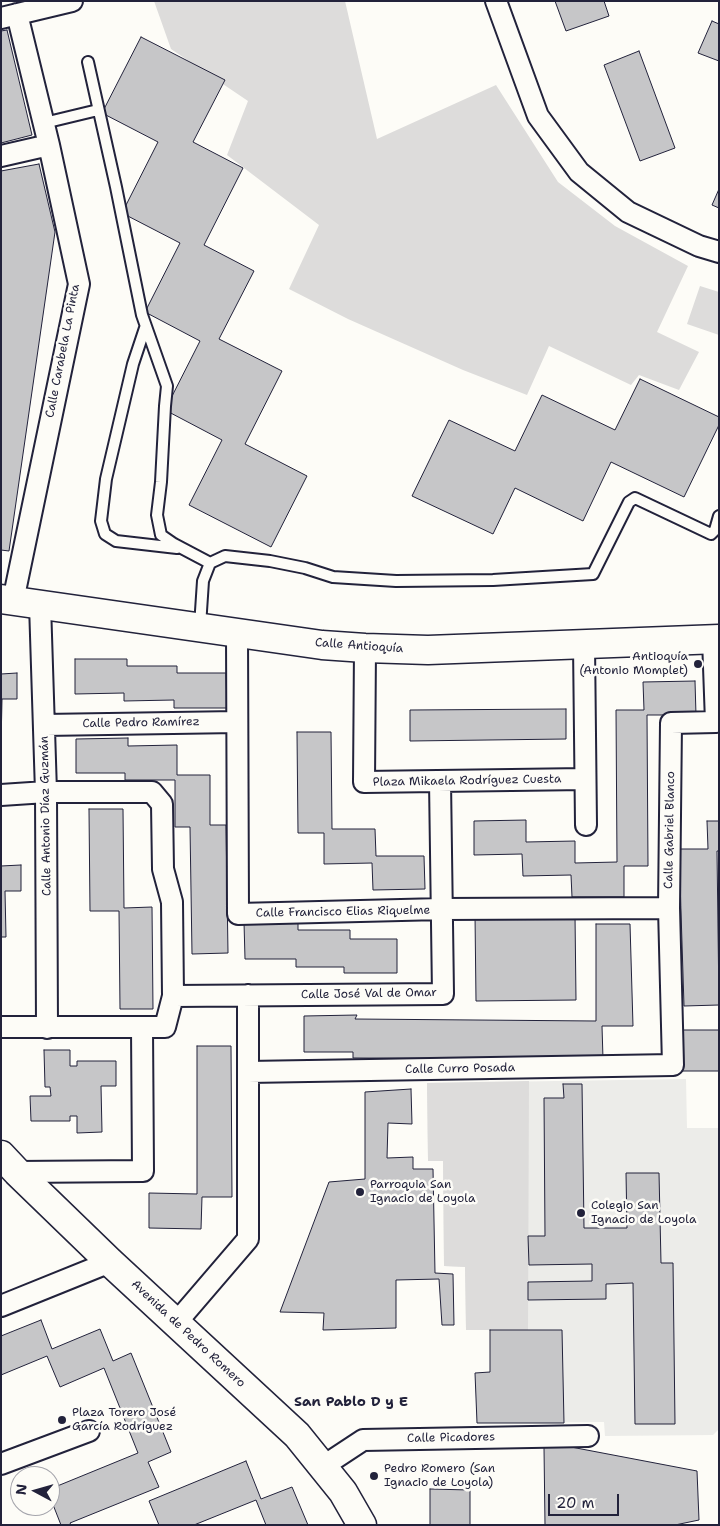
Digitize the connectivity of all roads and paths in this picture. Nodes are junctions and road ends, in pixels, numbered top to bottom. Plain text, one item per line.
1 (72, 1) edge
2 (496, 1) edge
3 (9, 16) edge
4 (88, 62) dead end
5 (98, 110) junction
6 (44, 123) junction
7 (49, 146) junction
8 (1, 156) edge
9 (719, 252) edge
10 (145, 328) junction
11 (719, 516) edge
12 (180, 548) junction
13 (210, 563) junction
14 (7, 600) edge
15 (40, 604) junction
16 (200, 627) junction
17 (237, 633) junction
18 (716, 639) edge
19 (584, 644) junction
20 (365, 648) junction
21 (238, 722) junction
22 (44, 725) junction
23 (585, 779) junction
24 (440, 781) junction
25 (46, 792) junction
26 (1, 795) edge
27 (586, 825) dead end
28 (669, 908) junction
29 (442, 909) junction
30 (248, 995) junction
31 (173, 996) junction
32 (1, 1027) edge
33 (47, 1028) junction
34 (142, 1028) junction
35 (673, 1066) joint
36 (248, 1072) junction
37 (9, 1163) edge
38 (110, 1262) junction
39 (1, 1306) edge
40 (176, 1323) junction
41 (89, 1431) dead end
42 (588, 1436) dead end
43 (1, 1464) edge
44 (322, 1467) junction
45 (362, 1525) edge

1 - 3 street
2 - 9 street
3 - 6 street, Calle Carabela La Pinta
4 - 5 lane
5 - 6 lane
5 - 10 lane
6 - 7 street, Calle Carabela La Pinta
7 - 8 street
7 - 14 street, Calle Carabela La Pinta
10 - 12 lane
10 - 12 lane
11 - 13 lane
12 - 13 lane
13 - 16 lane
14 - 15 street, Calle Antioquía
15 - 16 street, Calle Antioquía
15 - 22 street, Calle Antonio Díaz Guzmán
16 - 17 street, Calle Antioquía
17 - 20 street, Calle Antioquía
17 - 21 street, Calle Francisco Elias Riquelme
18 - 19 street, Calle Antioquía
18 - 28 street, Calle Gabriel Blanco
19 - 20 street, Calle Antioquía
19 - 23 street
20 - 24 street, Plaza Mikaela Rodríguez Cuesta
21 - 22 street, Calle Pedro Ramírez
21 - 29 street, Calle Francisco Elias Riquelme
22 - 25 street, Calle Antonio Díaz Guzmán
23 - 24 street, Plaza Mikaela Rodríguez Cuesta
23 - 27 street
24 - 29 street, Calle José Val de Omar
25 - 26 street
25 - 31 street
25 - 33 street, Calle Antonio Díaz Guzmán
28 - 29 street, Calle Francisco Elias Riquelme
28 - 35 street, Calle Gabriel Blanco
29 - 30 street, Calle José Val de Omar
30 - 31 street, Calle José Val de Omar
30 - 36 street
31 - 34 street
32 - 33 street
33 - 34 street
34 - 37 street
35 - 36 street, Calle Curro Posada
36 - 40 street
37 - 38 street, Avenida de Pedro Romero
38 - 39 street
38 - 40 street, Avenida de Pedro Romero
40 - 44 street, Avenida de Pedro Romero
41 - 43 street
42 - 44 street, Calle Picadores
44 - 45 street, Avenida de Pedro Romero

